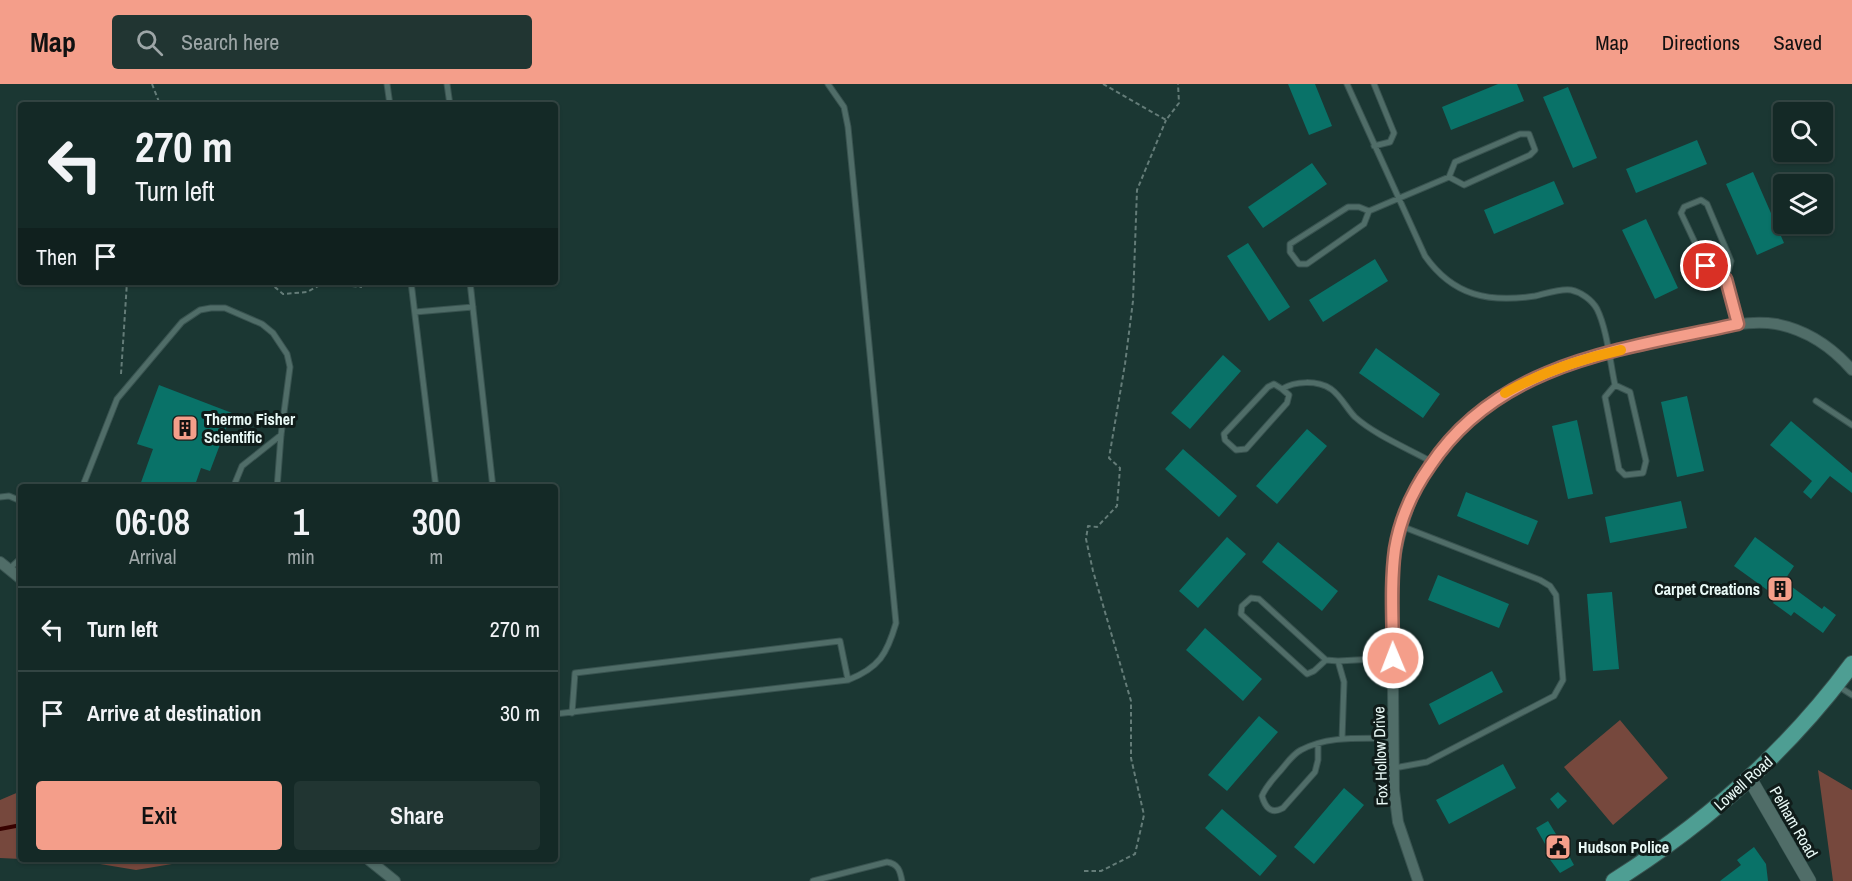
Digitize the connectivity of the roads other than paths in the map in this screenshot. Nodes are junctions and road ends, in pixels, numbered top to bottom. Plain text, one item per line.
1 (387, 84) edge
2 (447, 84) edge
3 (828, 84) edge
4 (1347, 84) edge
5 (1374, 84) edge
6 (390, 102) edge
7 (450, 102) edge
8 (1374, 146) junction
9 (1449, 177) junction
10 (1398, 198) junction
11 (1370, 211) junction
12 (1726, 279) junction
13 (411, 285) edge
14 (470, 285) edge
15 (472, 307) junction
16 (415, 312) junction
17 (1738, 324) junction
18 (1608, 352) junction
19 (1852, 370) edge
20 (1615, 385) junction
21 (1282, 389) junction
22 (1816, 401) dead end
23 (1852, 425) edge
24 (281, 435) junction
25 (1432, 462) junction
26 (84, 484) edge
27 (235, 484) edge
28 (277, 484) edge
29 (436, 484) edge
30 (493, 484) edge
31 (0, 497) edge
32 (18, 500) edge
33 (1401, 526) junction
34 (18, 559) edge
35 (4, 566) edge
36 (18, 577) edge
37 (1393, 658) junction
38 (1326, 660) junction
39 (1338, 661) junction
40 (1852, 664) edge
41 (848, 680) junction
42 (1837, 685) junction
43 (1852, 695) edge
44 (572, 713) junction
45 (558, 714) edge
46 (1393, 738) junction
47 (1342, 739) junction
48 (1318, 744) junction
49 (1392, 768) junction
50 (1750, 779) junction
51 (371, 862) edge
52 (395, 881) edge
53 (813, 881) edge
54 (902, 881) edge
55 (1418, 881) edge
56 (1614, 881) edge
57 (1809, 881) edge

1 - 6 lane
2 - 7 lane
3 - 41 lane
4 - 8 lane
5 - 8 lane
8 - 10 lane
9 - 9 lane
9 - 10 lane
10 - 11 lane
10 - 18 lane
11 - 11 lane
12 - 12 lane
12 - 17 lane
13 - 16 lane
14 - 15 lane
15 - 16 lane
15 - 30 lane
16 - 29 lane
17 - 18 street, Fox Hollow Drive
17 - 19 street, Fox Hollow Drive
18 - 20 lane
18 - 25 street, Fox Hollow Drive
20 - 20 lane
21 - 21 lane
21 - 25 lane
22 - 23 lane
24 - 26 lane
24 - 27 lane
24 - 28 lane
25 - 33 street, Fox Hollow Drive
31 - 32 lane
33 - 37 street, Fox Hollow Drive
33 - 49 lane
34 - 35 lane
35 - 36 street
37 - 39 lane
37 - 46 street, Fox Hollow Drive
38 - 38 lane
38 - 39 lane
39 - 47 lane
40 - 42 main road, Lowell Road
41 - 44 lane
41 - 44 lane
42 - 43 lane
42 - 50 main road, Lowell Road
44 - 45 lane
46 - 47 lane
46 - 49 street, Fox Hollow Drive
47 - 48 lane
48 - 48 lane
49 - 55 street, Fox Hollow Drive
50 - 56 main road, Lowell Road
50 - 57 street, Pelham Road
51 - 52 street
53 - 54 lane

